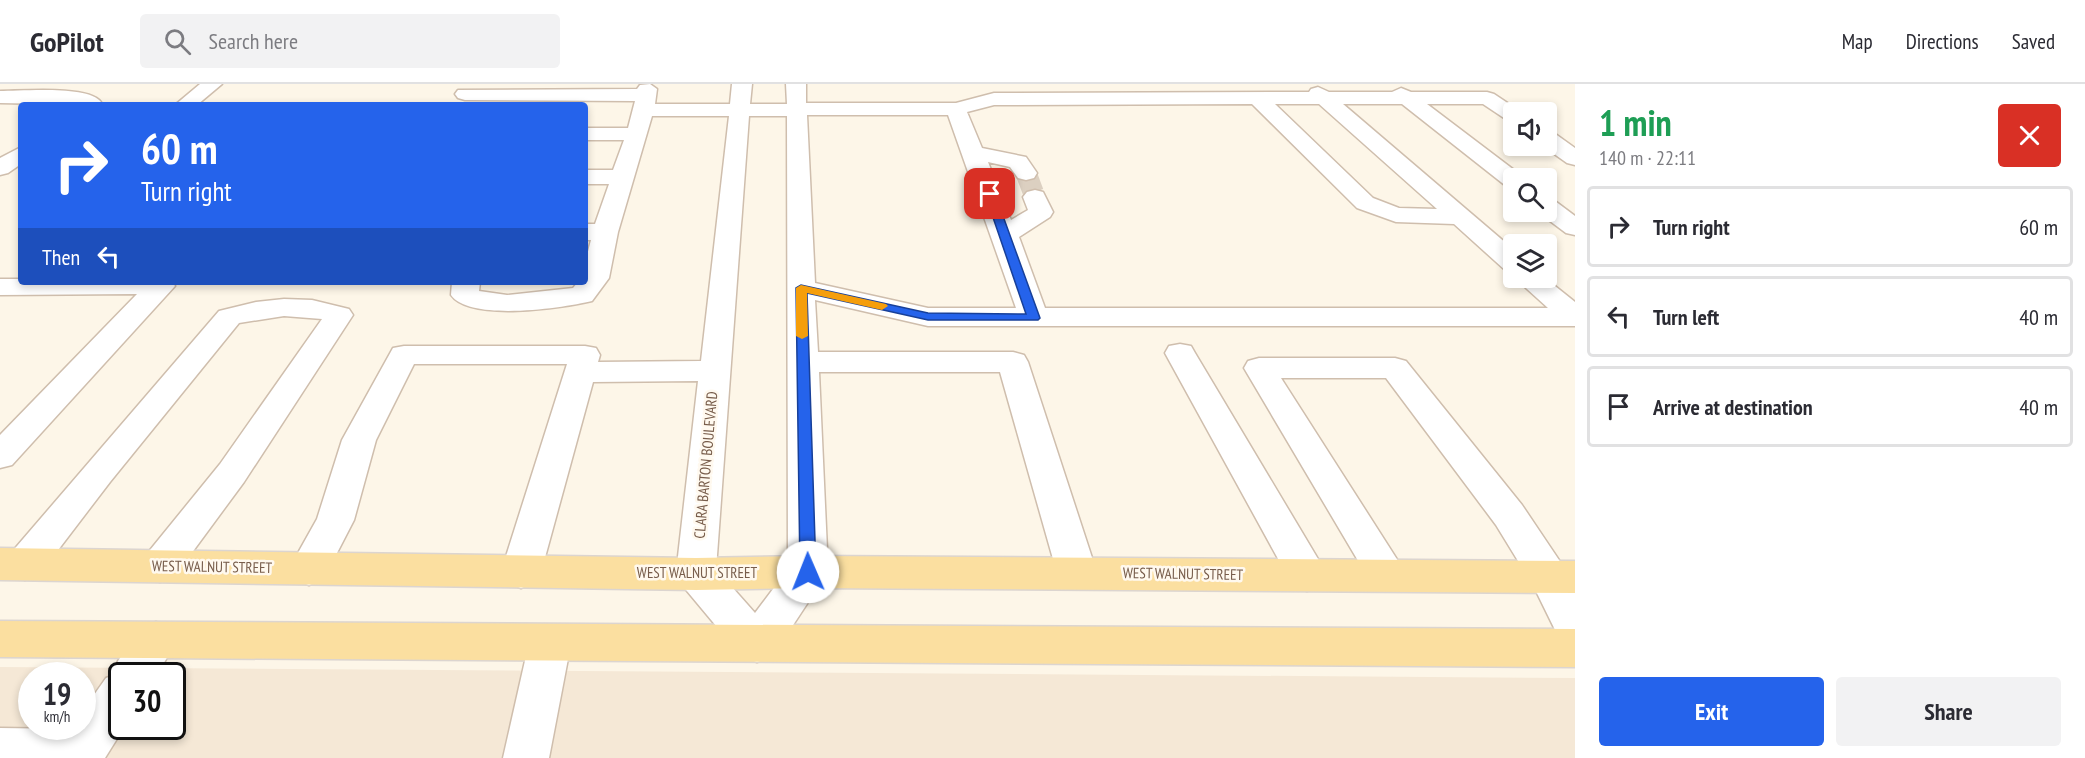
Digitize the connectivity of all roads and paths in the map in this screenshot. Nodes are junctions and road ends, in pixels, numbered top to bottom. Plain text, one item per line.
1 (212, 84) edge
2 (1387, 84) edge
3 (1466, 84) edge
4 (1163, 91) edge
5 (1316, 91) edge
6 (465, 94) edge
7 (646, 96) edge
8 (0, 97) edge
9 (740, 97) edge
10 (796, 97) edge
11 (1487, 98) junction
12 (1258, 99) junction
13 (1406, 99) junction
14 (91, 102) edge
15 (189, 102) edge
16 (956, 109) junction
17 (1503, 109) edge
18 (588, 134) edge
19 (636, 134) junction
20 (1557, 146) edge
21 (974, 153) junction
22 (18, 156) edge
23 (1575, 158) edge
24 (0, 168) edge
25 (1026, 173) tunnel mouth
26 (1503, 173) edge
27 (588, 177) edge
28 (622, 177) junction
29 (1035, 197) tunnel mouth
30 (1557, 214) edge
31 (1460, 217) junction
32 (1575, 228) edge
33 (595, 232) edge
34 (1005, 235) junction
35 (1503, 254) edge
36 (465, 285) edge
37 (0, 287) edge
38 (801, 288) junction
39 (1541, 288) edge
40 (1575, 317) edge
41 (1034, 318) junction
42 (1180, 353) dead end
43 (803, 362) junction
44 (715, 371) junction
45 (580, 372) junction
46 (0, 456) edge
47 (13, 564) edge
48 (160, 566) junction
49 (309, 569) junction
50 (521, 572) junction
51 (808, 572) junction
52 (1077, 573) junction
53 (696, 574) junction
54 (1307, 576) junction
55 (1387, 576) junction
56 (1562, 577) edge
57 (1575, 627) edge
58 (0, 639) edge
59 (156, 640) junction
60 (550, 643) junction
61 (757, 644) junction
62 (1575, 648) edge
63 (142, 662) edge
64 (108, 713) edge
65 (0, 751) edge
66 (526, 758) edge

1 - 15 street
2 - 13 street
3 - 11 street
4 - 12 street
4 - 16 street
5 - 12 street
5 - 13 street
5 - 31 street
6 - 7 street
7 - 9 street
7 - 19 street
8 - 14 street
9 - 10 street
9 - 44 street, CLARA BARTON BOULEVARD
10 - 16 street
10 - 38 street
11 - 13 street
11 - 17 street
12 - 31 street
13 - 26 street
16 - 21 street
18 - 19 street
19 - 28 street
20 - 23 street
21 - 25 street
21 - 34 street
22 - 24 street
27 - 28 street
28 - 33 street
29 - 34 street
30 - 32 street
31 - 35 street
33 - 36 street
34 - 41 street
37 - 46 street
38 - 41 street
38 - 43 street
39 - 40 street
40 - 41 street
42 - 54 street
43 - 51 street
43 - 52 street
44 - 45 street
44 - 53 street, CLARA BARTON BOULEVARD
45 - 49 street
45 - 50 street
47 - 48 main road, WEST WALNUT STREET
47 - 48 street
48 - 49 main road, WEST WALNUT STREET
49 - 50 main road, WEST WALNUT STREET
50 - 53 main road, WEST WALNUT STREET
51 - 52 main road, WEST WALNUT STREET
51 - 53 main road, WEST WALNUT STREET
51 - 61 street
52 - 54 main road, WEST WALNUT STREET
53 - 61 street
54 - 55 main road, WEST WALNUT STREET
55 - 56 main road, WEST WALNUT STREET
55 - 56 street
56 - 57 street
58 - 59 main road
59 - 60 main road
59 - 63 street
60 - 61 main road
60 - 66 street
61 - 62 main road
64 - 65 street

